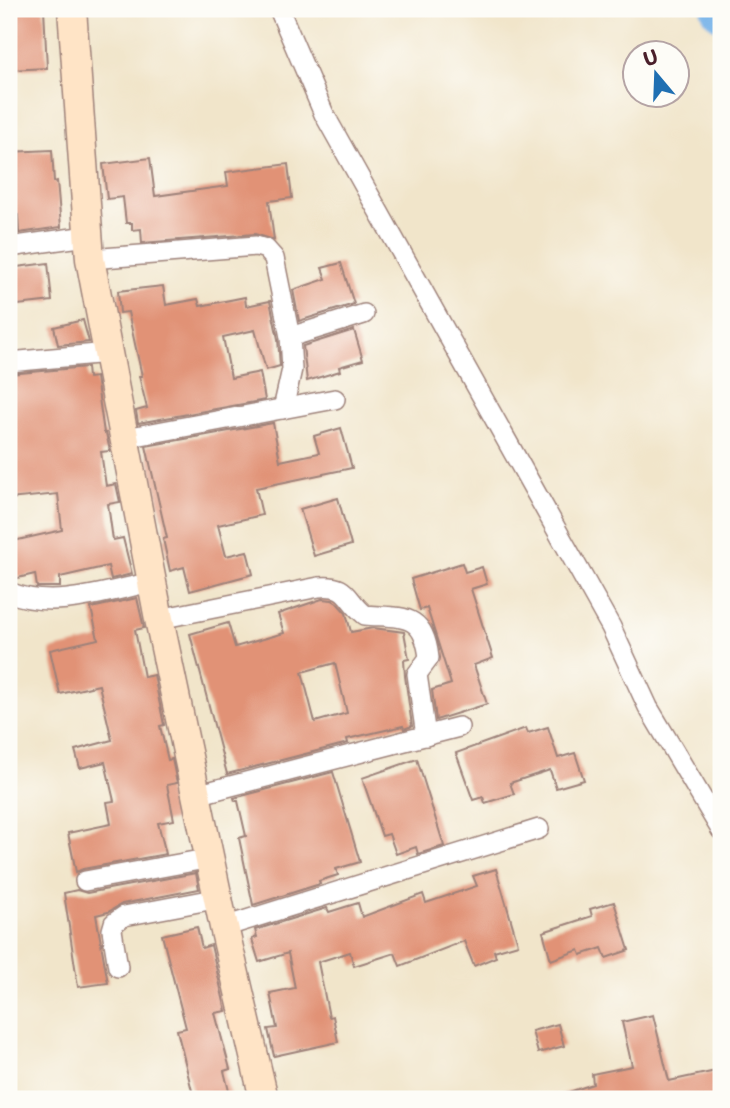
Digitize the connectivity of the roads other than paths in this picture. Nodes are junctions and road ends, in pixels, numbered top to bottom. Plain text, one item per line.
1 (72, 9) edge
2 (279, 9) edge
3 (9, 247) edge
4 (89, 247) junction
5 (364, 314) dead end
6 (290, 337) junction
7 (108, 353) junction
8 (9, 362) edge
9 (335, 400) dead end
10 (283, 409) junction
11 (125, 438) junction
12 (152, 582) junction
13 (9, 592) edge
14 (159, 619) junction
15 (459, 727) dead end
16 (426, 736) junction
17 (196, 795) junction
18 (539, 829) dead end
19 (721, 830) edge
20 (211, 858) junction
21 (85, 881) dead end
22 (220, 898) junction
23 (224, 927) junction
24 (118, 967) dead end
25 (264, 1099) edge

1 - 4 main road
2 - 19 street
3 - 4 street
4 - 6 street
4 - 7 main road
5 - 6 street
6 - 10 street
7 - 8 street
7 - 11 main road
9 - 10 street
10 - 11 street
11 - 12 main road
12 - 13 street
12 - 14 main road
14 - 16 street
14 - 17 main road
15 - 16 street
16 - 17 street
17 - 20 main road
18 - 23 street
20 - 21 street
20 - 22 main road
22 - 23 main road
22 - 24 street
23 - 25 main road

